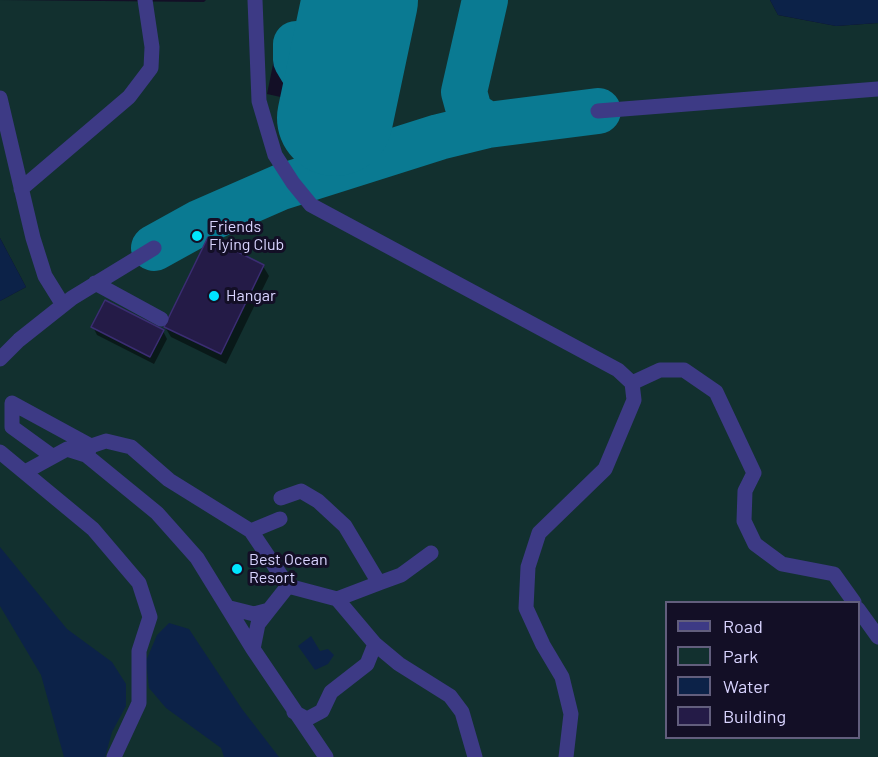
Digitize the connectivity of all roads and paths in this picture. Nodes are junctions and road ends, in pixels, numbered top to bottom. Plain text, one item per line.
1 (145, 0) edge
2 (255, 0) edge
3 (878, 90) edge
4 (0, 98) edge
5 (598, 111) dead end
6 (21, 189) junction
7 (154, 248) dead end
8 (96, 283) junction
9 (63, 305) junction
10 (161, 319) dead end
11 (0, 359) edge
12 (632, 384) junction
13 (89, 450) junction
14 (0, 452) edge
15 (52, 456) junction
16 (25, 472) junction
17 (281, 498) dead end
18 (280, 519) dead end
19 (251, 531) junction
20 (431, 553) dead end
21 (379, 583) junction
22 (288, 586) junction
23 (337, 599) junction
24 (853, 601) edge
25 (230, 608) junction
26 (269, 610) junction
27 (860, 612) edge
28 (878, 637) edge
29 (375, 644) junction
30 (253, 649) junction
31 (294, 712) junction
32 (114, 757) edge
33 (326, 757) edge
34 (475, 757) edge
35 (566, 757) edge

1 - 6 street
2 - 12 street
3 - 5 street
4 - 6 street
6 - 9 street
7 - 8 street
8 - 9 street
8 - 10 street
9 - 11 street
12 - 24 street
12 - 35 street
13 - 15 street
13 - 15 street
13 - 19 street
13 - 25 street
14 - 16 street
15 - 16 street
16 - 32 street
17 - 21 street
18 - 19 street
19 - 22 street
20 - 21 street
21 - 23 street
22 - 23 street
22 - 26 street
23 - 29 street
25 - 26 street
25 - 30 street
26 - 30 street
27 - 28 street
29 - 31 street
29 - 34 street
30 - 31 street
31 - 33 street

